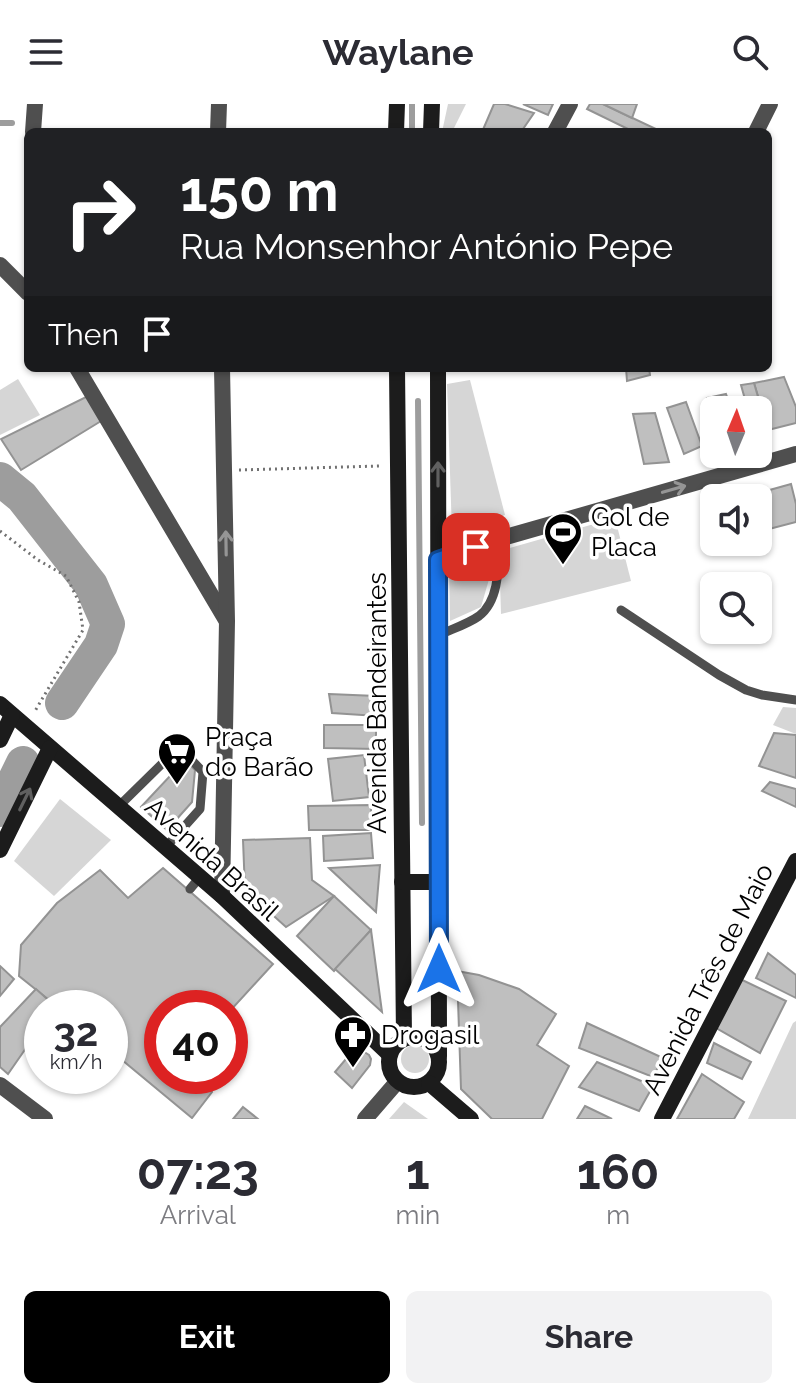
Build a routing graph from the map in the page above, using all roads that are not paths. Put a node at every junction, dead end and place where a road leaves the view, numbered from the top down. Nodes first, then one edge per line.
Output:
1 (35, 104) edge
2 (219, 104) edge
3 (397, 104) edge
4 (432, 104) edge
5 (570, 104) edge
6 (770, 104) edge
7 (33, 128) edge
8 (218, 128) edge
9 (396, 128) edge
10 (431, 128) edge
11 (557, 128) edge
12 (758, 128) edge
13 (0, 265) edge
14 (24, 289) edge
15 (79, 372) edge
16 (222, 372) edge
17 (397, 372) edge
18 (438, 372) edge
19 (796, 454) edge
20 (499, 539) junction
21 (438, 560) junction
22 (621, 610) dead end
23 (227, 621) junction
24 (439, 635) junction
25 (796, 700) edge
26 (6, 709) edge
27 (0, 740) edge
28 (50, 748) junction
29 (118, 807) junction
30 (166, 847) junction
31 (0, 850) edge
32 (796, 861) edge
33 (402, 882) junction
34 (439, 882) junction
35 (222, 896) junction
36 (404, 1038) junction
37 (389, 1054) junction
38 (439, 1056) junction
39 (397, 1082) junction
40 (429, 1083) junction
41 (0, 1085) edge
42 (45, 1119) edge
43 (365, 1119) edge
44 (471, 1119) edge
45 (662, 1119) edge

1 - 7 street
2 - 8 street
3 - 9 street
4 - 10 street
5 - 11 street
6 - 12 street
13 - 14 street
15 - 23 street
23 -> 16 street
17 - 33 street, Avenida Bandeirantes
21 -> 18 street
20 -> 19 street
20 - 21 street
20 - 24 lane
21 - 24 street
22 - 25 lane
23 - 35 street
24 - 34 street
26 - 27 street
26 - 28 street, Avenida Brasil
28 - 29 street, Avenida Brasil
31 -> 28 street
29 - 30 street, Avenida Brasil
29 - 30 lane
30 - 35 street, Avenida Brasil
32 - 45 street, Avenida Três de Maio
33 - 34 street
33 - 36 street, Avenida Bandeirantes
34 - 38 street
35 - 37 street, Avenida Brasil
36 - 37 street
36 - 38 street
37 - 39 street
38 - 40 street
39 - 40 street
39 - 43 street
40 - 44 street
41 - 42 street

